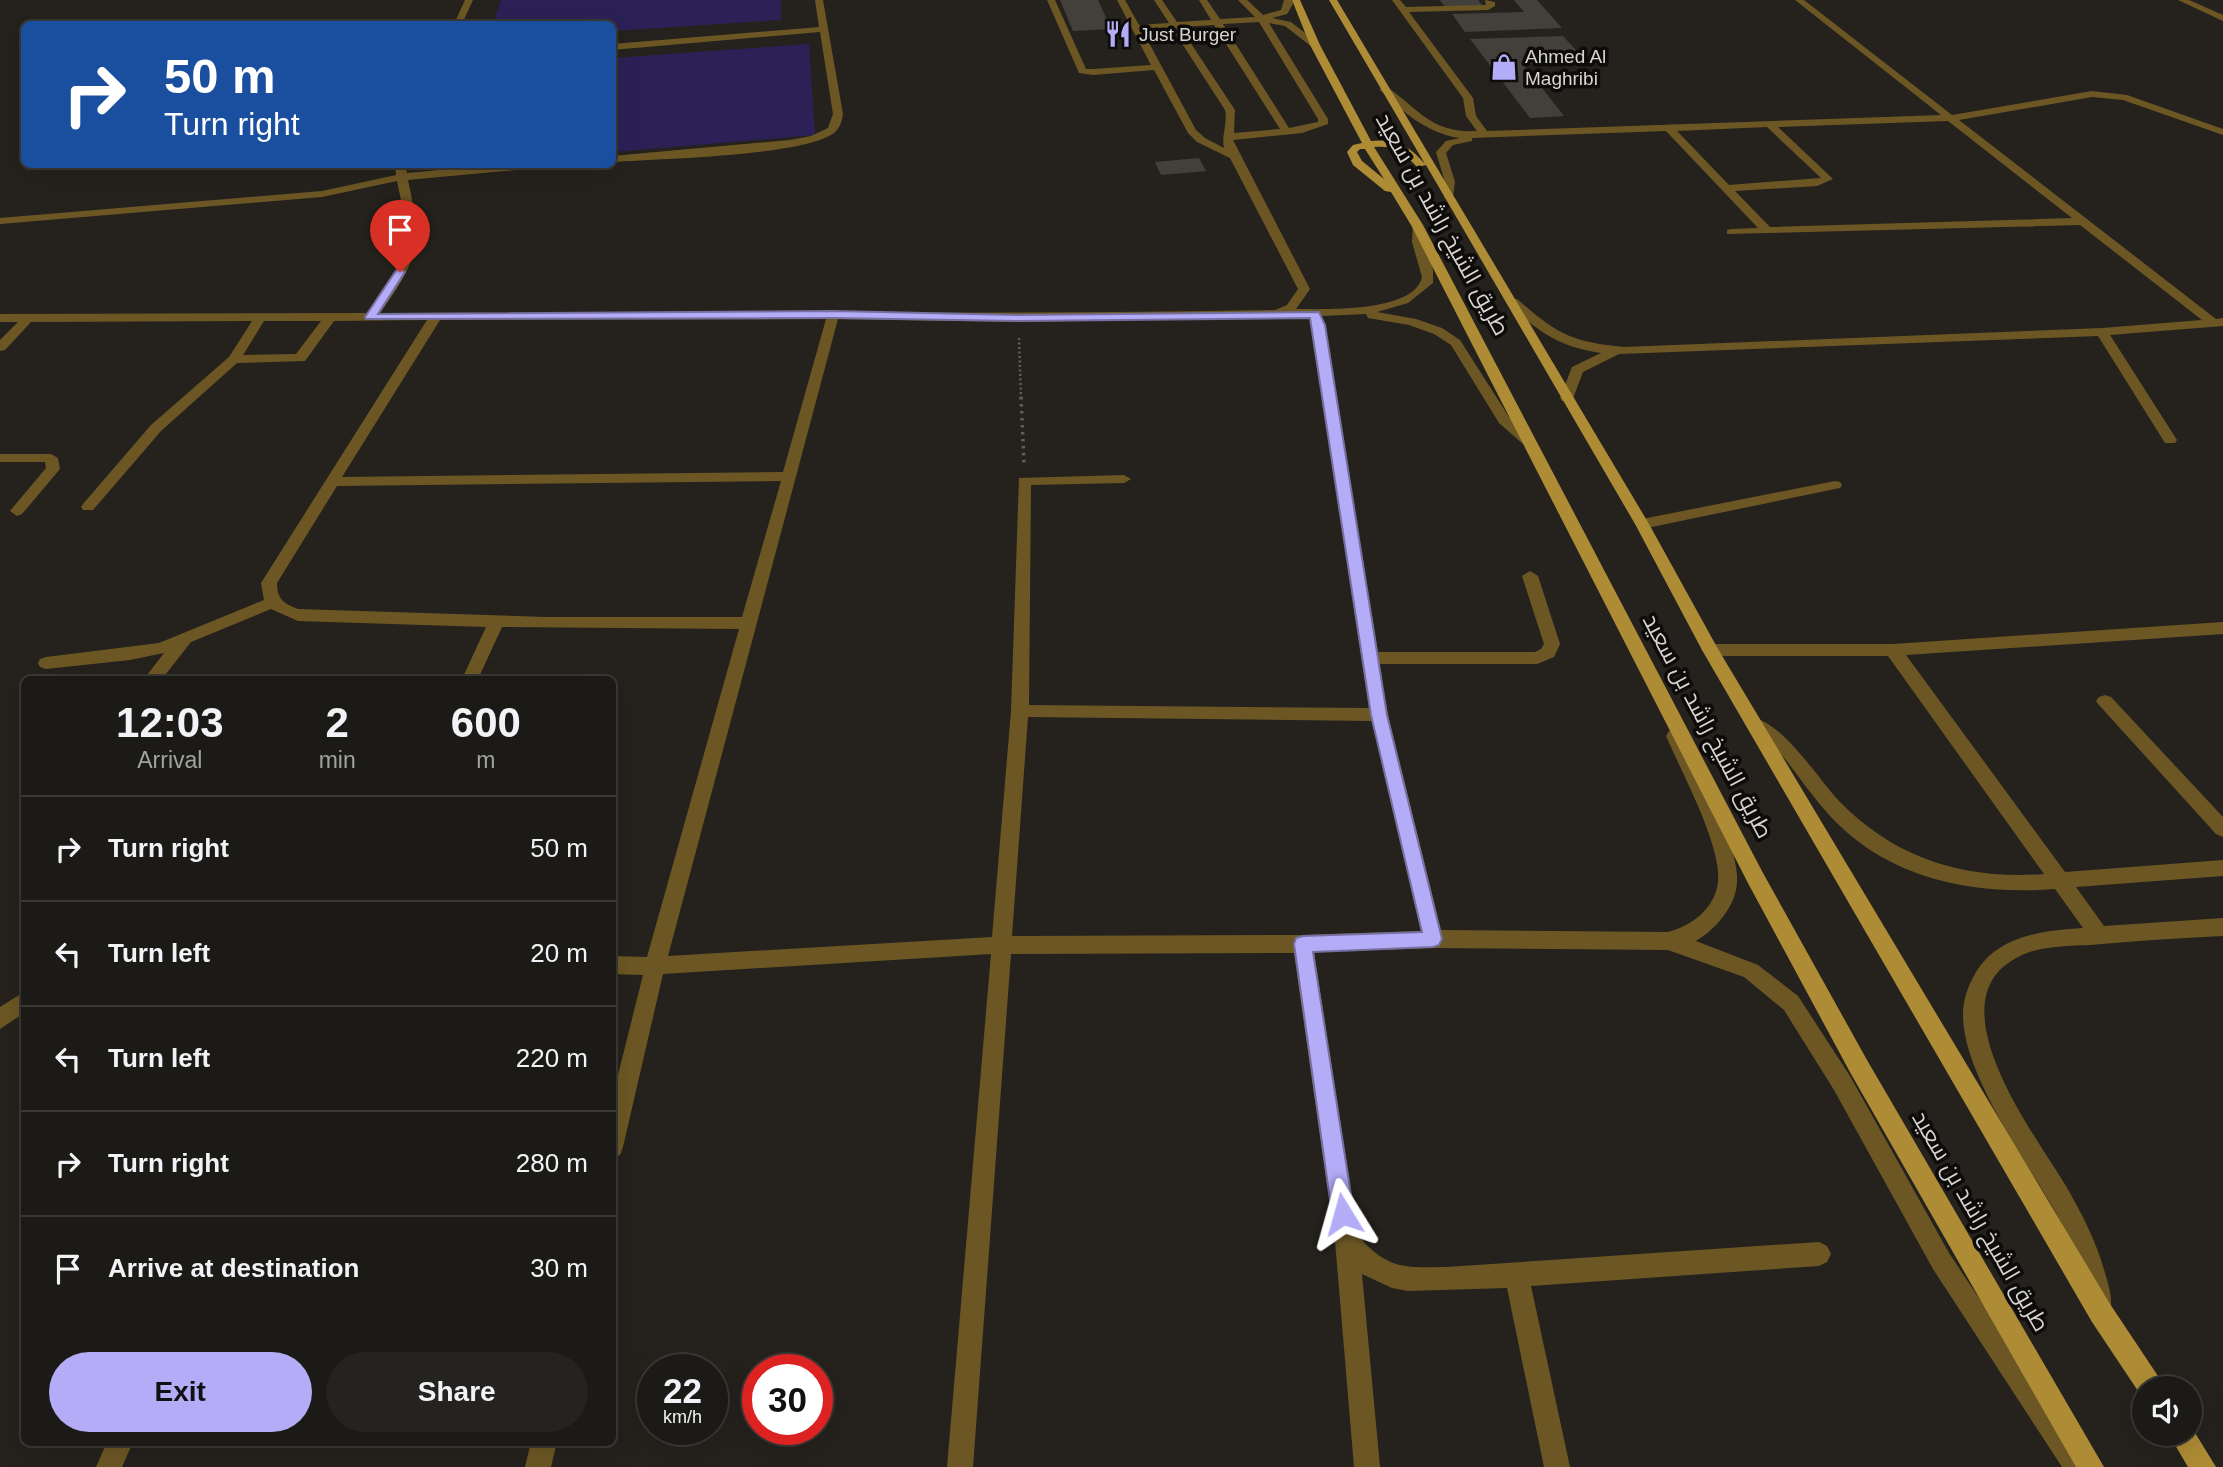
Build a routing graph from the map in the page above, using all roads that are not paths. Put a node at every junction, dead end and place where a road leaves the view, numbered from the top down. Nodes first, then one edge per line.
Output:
1 (469, 0) edge
2 (819, 0) edge
3 (1051, 0) edge
4 (1121, 0) edge
5 (1158, 0) edge
6 (1203, 0) edge
7 (1242, 0) edge
8 (1288, 0) edge
9 (1296, 0) edge
10 (1333, 0) edge
11 (1396, 0) edge
12 (1489, 0) edge
13 (1799, 0) edge
14 (2182, 0) edge
15 (1262, 2) dead end
16 (1403, 10) junction
17 (1260, 15) junction
18 (2223, 18) edge
19 (459, 21) edge
20 (1218, 22) junction
21 (1175, 25) junction
22 (1135, 28) junction
23 (824, 29) junction
24 (1315, 45) junction
25 (616, 47) edge
26 (1157, 67) junction
27 (1384, 89) junction
28 (1951, 118) junction
29 (1770, 125) junction
30 (1669, 128) junction
31 (1286, 131) junction
32 (2223, 132) edge
33 (1485, 136) junction
34 (1227, 137) junction
35 (1368, 145) junction
36 (1233, 156) junction
37 (616, 159) edge
38 (463, 168) edge
39 (400, 171) edge
40 (1725, 187) junction
41 (1448, 196) junction
42 (0, 221) edge
43 (2085, 221) junction
44 (1417, 225) junction
45 (1767, 231) junction
46 (1731, 232) dead end
47 (1304, 289) junction
48 (1513, 302) junction
49 (1351, 312) junction
50 (1275, 314) junction
51 (1315, 314) junction
52 (833, 315) junction
53 (331, 316) junction
54 (260, 317) junction
55 (370, 317) junction
56 (0, 318) edge
57 (28, 318) junction
58 (436, 318) junction
59 (2218, 322) edge
60 (2102, 332) junction
61 (0, 347) edge
62 (1624, 351) junction
63 (234, 359) junction
64 (1567, 398) junction
65 (2169, 440) dead end
66 (1528, 441) junction
67 (0, 458) edge
68 (790, 476) junction
69 (1124, 479) dead end
70 (334, 482) junction
71 (1835, 485) dead end
72 (88, 507) dead end
73 (17, 511) dead end
74 (1642, 524) junction
75 (1530, 576) dead end
76 (272, 603) junction
77 (496, 621) junction
78 (749, 623) junction
79 (2223, 628) edge
80 (184, 641) junction
81 (1710, 650) junction
82 (1893, 650) junction
83 (1371, 658) junction
84 (46, 663) dead end
85 (1650, 675) junction
86 (155, 676) edge
87 (471, 676) edge
88 (2105, 701) dead end
89 (1020, 711) junction
90 (1379, 715) junction
91 (1754, 724) junction
92 (2223, 829) edge
93 (2223, 868) edge
94 (2059, 880) junction
95 (2223, 927) edge
96 (2099, 935) junction
97 (1433, 939) junction
98 (1668, 941) junction
99 (1303, 944) junction
100 (1002, 945) junction
101 (616, 965) edge
102 (655, 966) junction
103 (21, 1003) edge
104 (0, 1019) edge
105 (616, 1130) edge
106 (1347, 1241) junction
107 (1819, 1254) dead end
108 (1516, 1275) junction
109 (2101, 1313) junction
110 (2143, 1376) edge
111 (118, 1446) edge
112 (543, 1446) edge
113 (2189, 1446) edge
114 (109, 1467) edge
115 (538, 1467) edge
116 (960, 1467) edge
117 (1367, 1467) edge
118 (1557, 1467) edge
119 (2078, 1467) edge
120 (2091, 1467) edge
121 (2203, 1467) edge

1 - 19 street
2 - 23 street
3 - 26 street
4 - 22 street
5 - 21 street
6 - 20 street
7 - 17 street
8 - 17 street
9 - 24 main road, طريق الشيخ راشد بن سعيد
10 - 27 main road, طريق الشيخ راشد بن سعيد
11 - 16 street
12 - 16 street
13 - 28 street
14 - 18 street
15 - 17 street
16 - 33 street
17 - 20 street
17 - 24 street
17 - 31 street
20 - 21 street
20 - 31 street
21 - 22 street
21 - 34 street
22 - 26 street
23 - 25 street
23 - 37 street
24 - 35 main road, طريق الشيخ راشد بن سعيد
26 - 36 street
27 - 33 street
27 - 41 main road, طريق الشيخ راشد بن سعيد
28 - 29 street
28 - 32 street
28 - 43 street
29 - 30 street
29 - 40 street
30 - 33 street
30 - 40 street
31 - 34 street
33 - 41 street
34 - 36 street
35 - 41 main road
35 - 44 main road, طريق الشيخ راشد بن سعيد
36 - 47 street
38 - 39 street
39 - 42 street
39 - 55 street
40 - 45 street
41 - 48 main road, طريق الشيخ راشد بن سعيد
43 - 45 street
43 - 59 street
44 - 49 street
44 - 66 main road, طريق الشيخ راشد بن سعيد
45 - 46 street
47 - 49 street
47 - 50 street
48 - 62 street
48 - 64 main road, طريق الشيخ راشد بن سعيد
49 - 51 street
49 - 66 street
50 - 51 street
50 - 52 street
51 - 83 street
52 - 58 street
52 - 68 street
53 - 54 street
53 - 55 street
53 - 63 street
54 - 57 street
54 - 63 street
55 - 58 street
56 - 57 street
57 - 61 street
58 - 70 street
59 - 60 street
60 - 62 street
60 - 65 street
62 - 64 street
63 - 72 street
64 - 74 main road, طريق الشيخ راشد بن سعيد
66 - 85 main road, طريق الشيخ راشد بن سعيد
67 - 73 street
68 - 70 street
68 - 78 street
69 - 89 street
70 - 76 street
71 - 74 street
74 - 81 main road, طريق الشيخ راشد بن سعيد
75 - 83 street
76 - 77 street
76 - 80 street
77 - 78 street
77 - 87 street
78 - 102 street
79 - 82 street
80 - 84 street
80 - 86 street
81 - 82 street
81 - 91 main road, طريق الشيخ راشد بن سعيد
82 - 94 street
83 - 90 street
85 - 98 street
85 - 120 main road, طريق الشيخ راشد بن سعيد
88 - 92 street
89 - 90 street
89 - 100 street
90 - 97 street
91 - 94 street
91 - 109 main road, طريق الشيخ راشد بن سعيد
93 - 94 street
94 - 96 street
95 - 96 street
96 - 109 street
97 - 98 street
97 - 99 street
98 - 119 street
99 - 100 street
99 - 106 street
100 - 102 street
100 - 116 street
101 - 102 street
102 - 105 street
103 - 104 street
106 - 108 street
106 - 117 street
107 - 108 street
108 - 118 street
109 - 110 main road, طريق الشيخ راشد بن سعيد
111 - 114 street
112 - 115 street
113 - 121 main road

